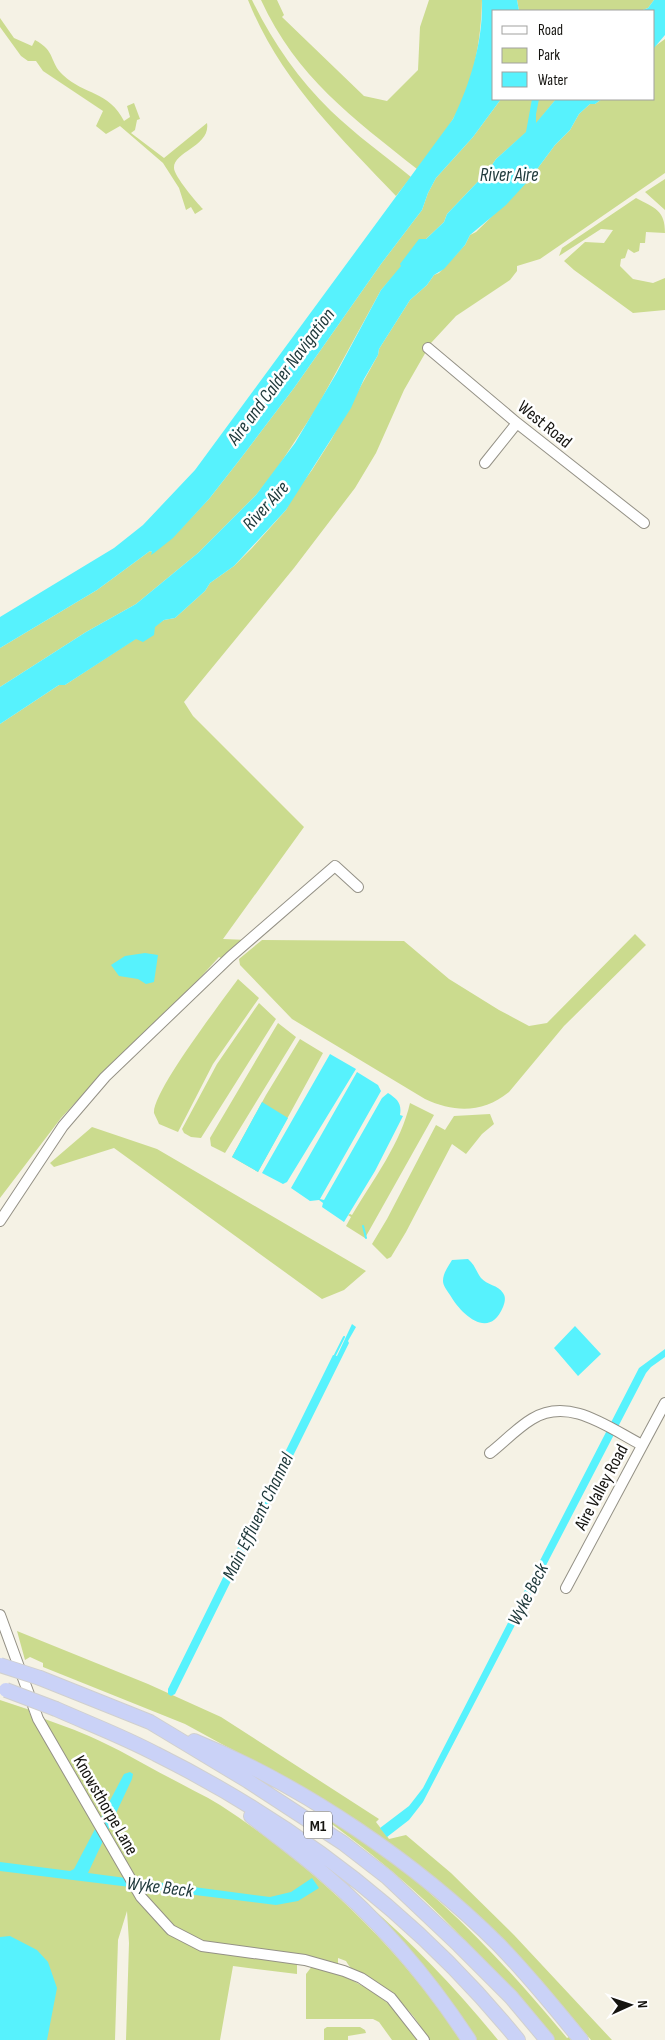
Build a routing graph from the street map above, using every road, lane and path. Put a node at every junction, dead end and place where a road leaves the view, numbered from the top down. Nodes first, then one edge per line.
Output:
1 (428, 348) dead end
2 (517, 423) junction
3 (485, 464) dead end
4 (644, 523) dead end
5 (358, 887) dead end
6 (0, 1221) edge
7 (665, 1403) edge
8 (642, 1445) junction
9 (490, 1453) dead end
10 (566, 1588) dead end
11 (0, 1615) edge
12 (0, 1665) edge
13 (3, 1690) edge
14 (150, 1722) junction
15 (216, 1787) junction
16 (424, 2040) edge
17 (469, 2040) edge
18 (518, 2040) edge
19 (546, 2040) edge
20 (581, 2040) edge

1 - 2 street, West Road
2 - 3 street
2 - 4 street, West Road
5 - 6 street
7 - 8 street, Aire Valley Road
8 - 9 street
8 - 10 street, Aire Valley Road
11 - 16 street, Knowsthorpe Lane
12 - 14 highway, M1, bridge
13 - 15 highway, M1, bridge
14 - 19 highway, M1
14 - 20 highway
15 - 17 highway, M1
15 - 18 highway, M1

